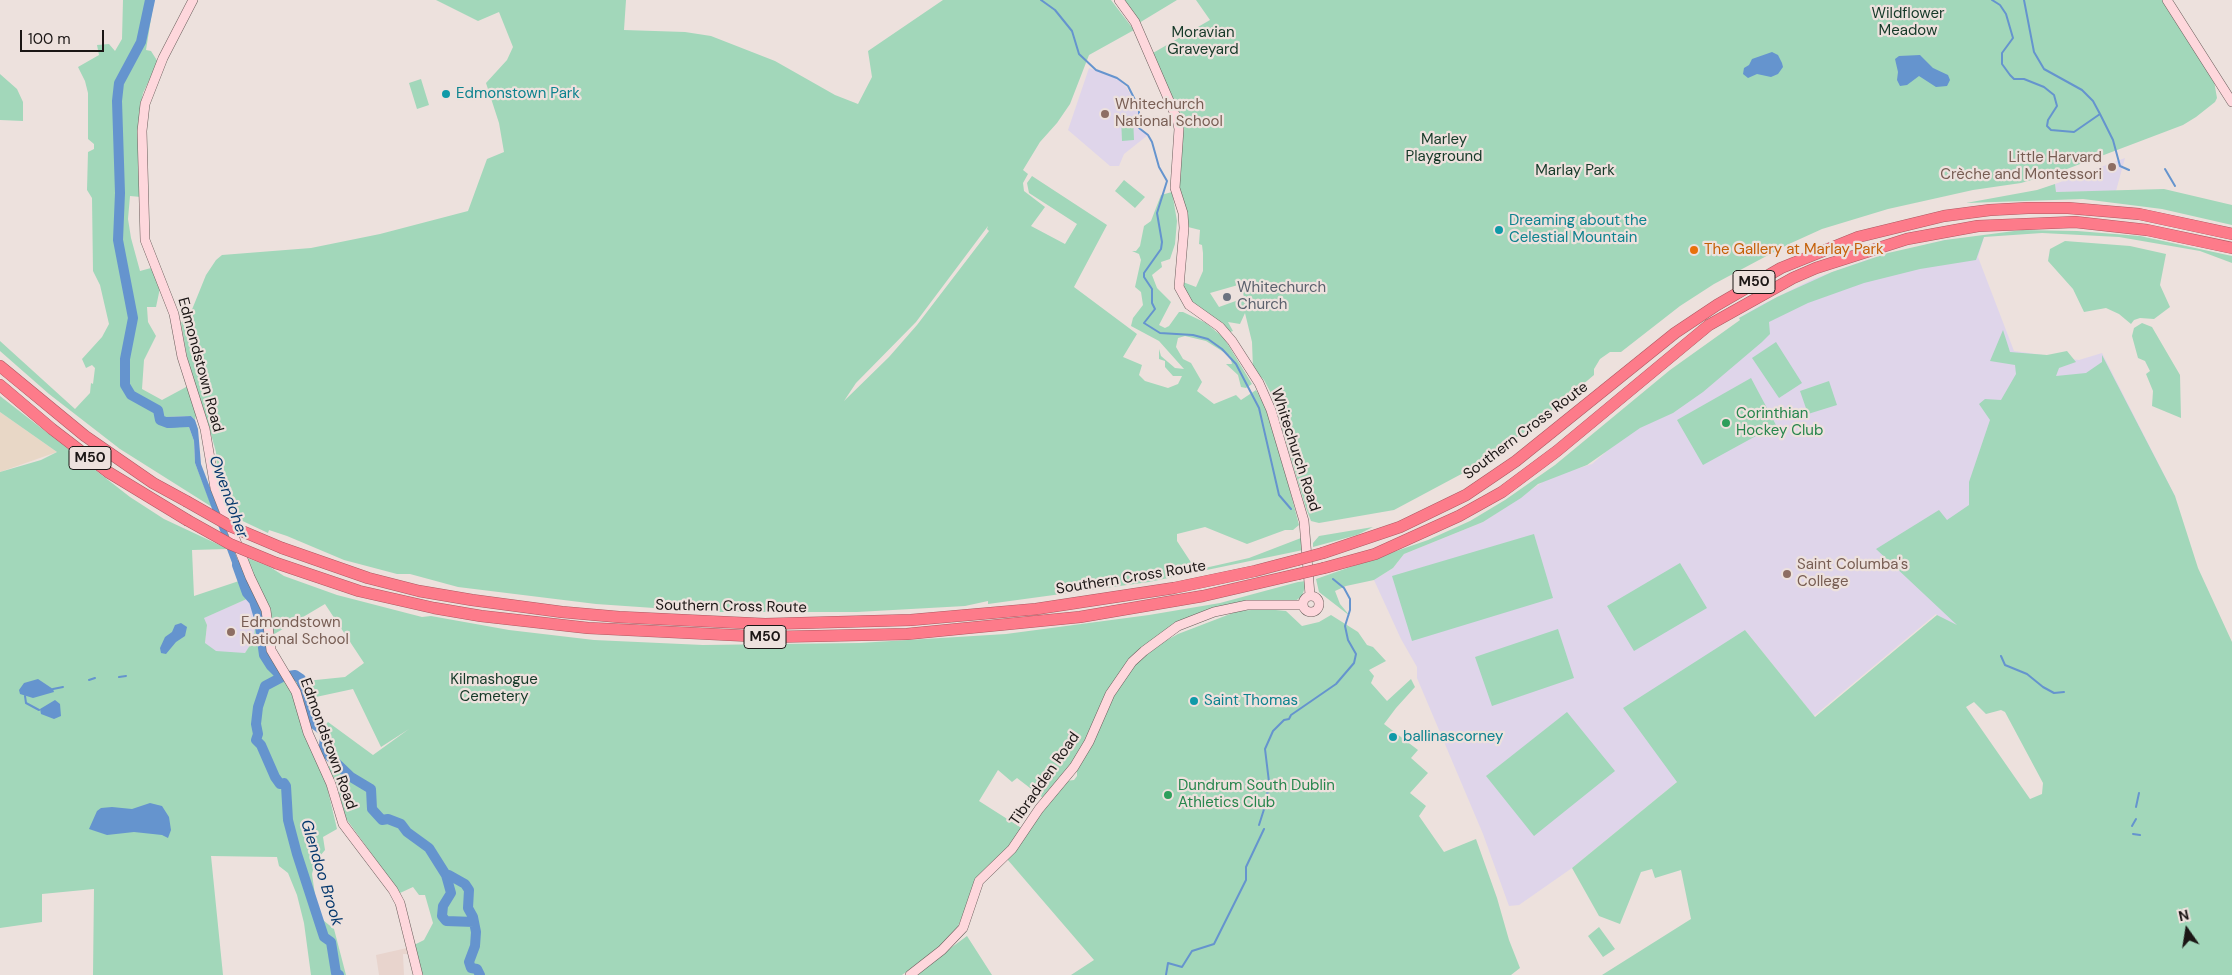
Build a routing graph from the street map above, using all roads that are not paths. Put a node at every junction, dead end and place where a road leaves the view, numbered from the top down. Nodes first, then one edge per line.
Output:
1 (193, 0) edge
2 (1119, 0) edge
3 (2167, 0) edge
4 (2231, 101) edge
5 (2232, 233) edge
6 (2232, 248) edge
7 (0, 366) edge
8 (0, 385) edge
9 (1310, 595) junction
10 (1303, 605) junction
11 (418, 975) edge
12 (910, 975) edge

1 - 11 street, Edmondstown Road
2 - 9 street, Whitechurch Road
3 - 4 street
5 - 7 highway, Southern Cross Route / M50, bridge
6 - 8 highway, Southern Cross Route / M50, bridge
9 - 10 street
9 - 10 street, Whitechurch Road
10 - 12 street, Tibradden Road

